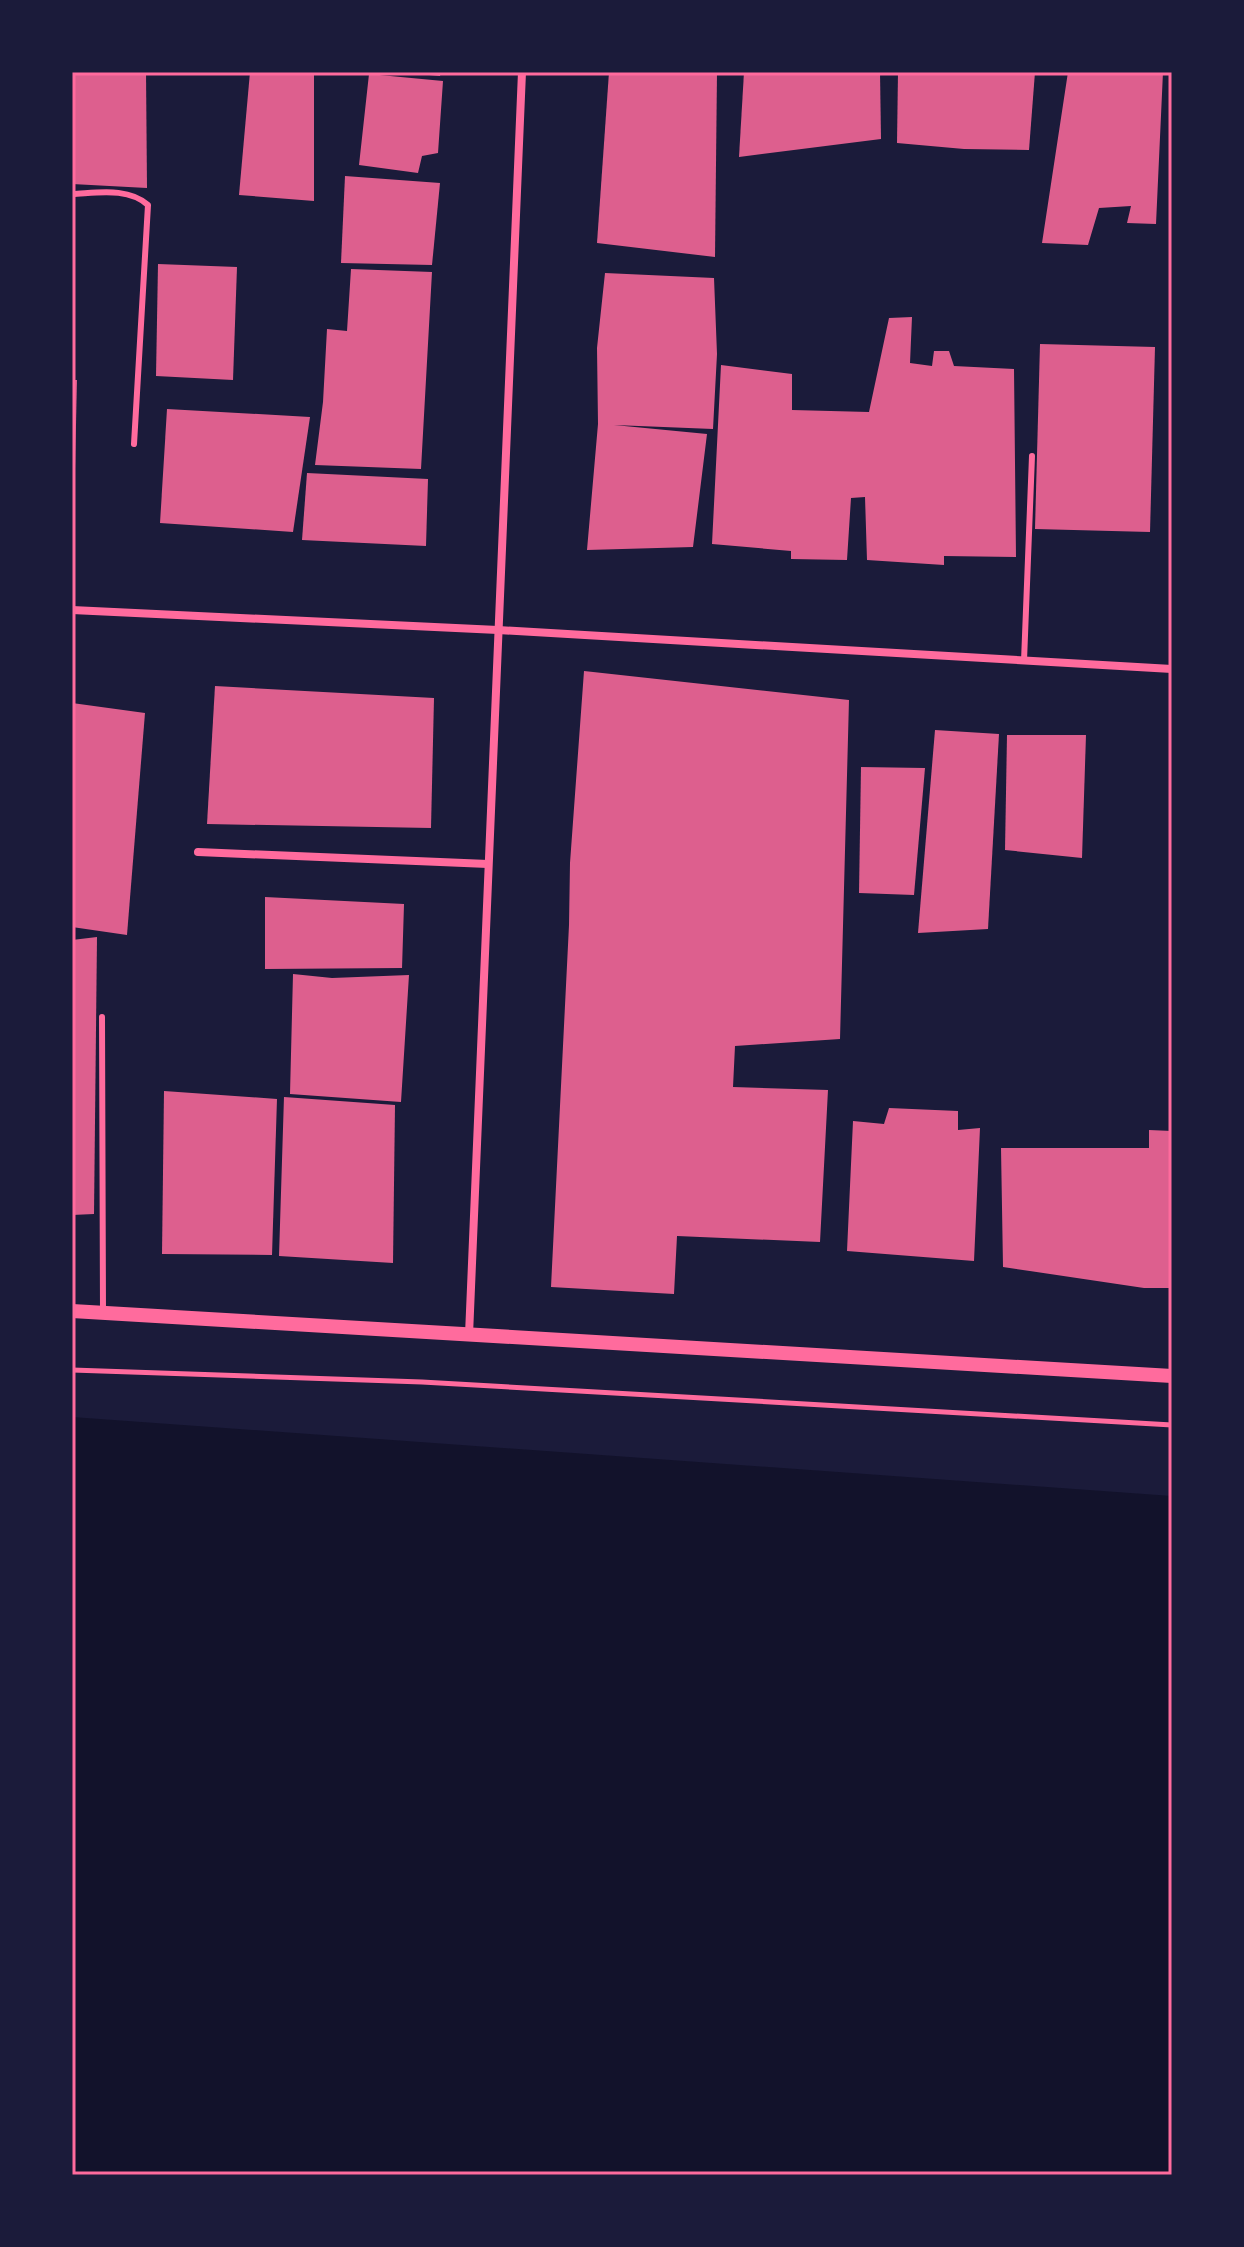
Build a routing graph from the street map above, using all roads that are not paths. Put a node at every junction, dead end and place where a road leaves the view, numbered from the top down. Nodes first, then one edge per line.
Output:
1 (522, 72) edge
2 (72, 194) edge
3 (134, 444) dead end
4 (1032, 456) dead end
5 (72, 610) edge
6 (498, 630) junction
7 (1024, 661) junction
8 (1172, 669) edge
9 (198, 852) dead end
10 (488, 864) junction
11 (102, 1017) dead end
12 (72, 1311) edge
13 (103, 1313) junction
14 (469, 1335) junction
15 (1172, 1376) edge

1 - 6 street
2 - 3 lane
4 - 7 lane
5 - 6 street
6 - 7 street
6 - 10 street
7 - 8 street
9 - 10 street
10 - 14 street
11 - 13 lane
12 - 13 street
13 - 14 street
14 - 15 street

